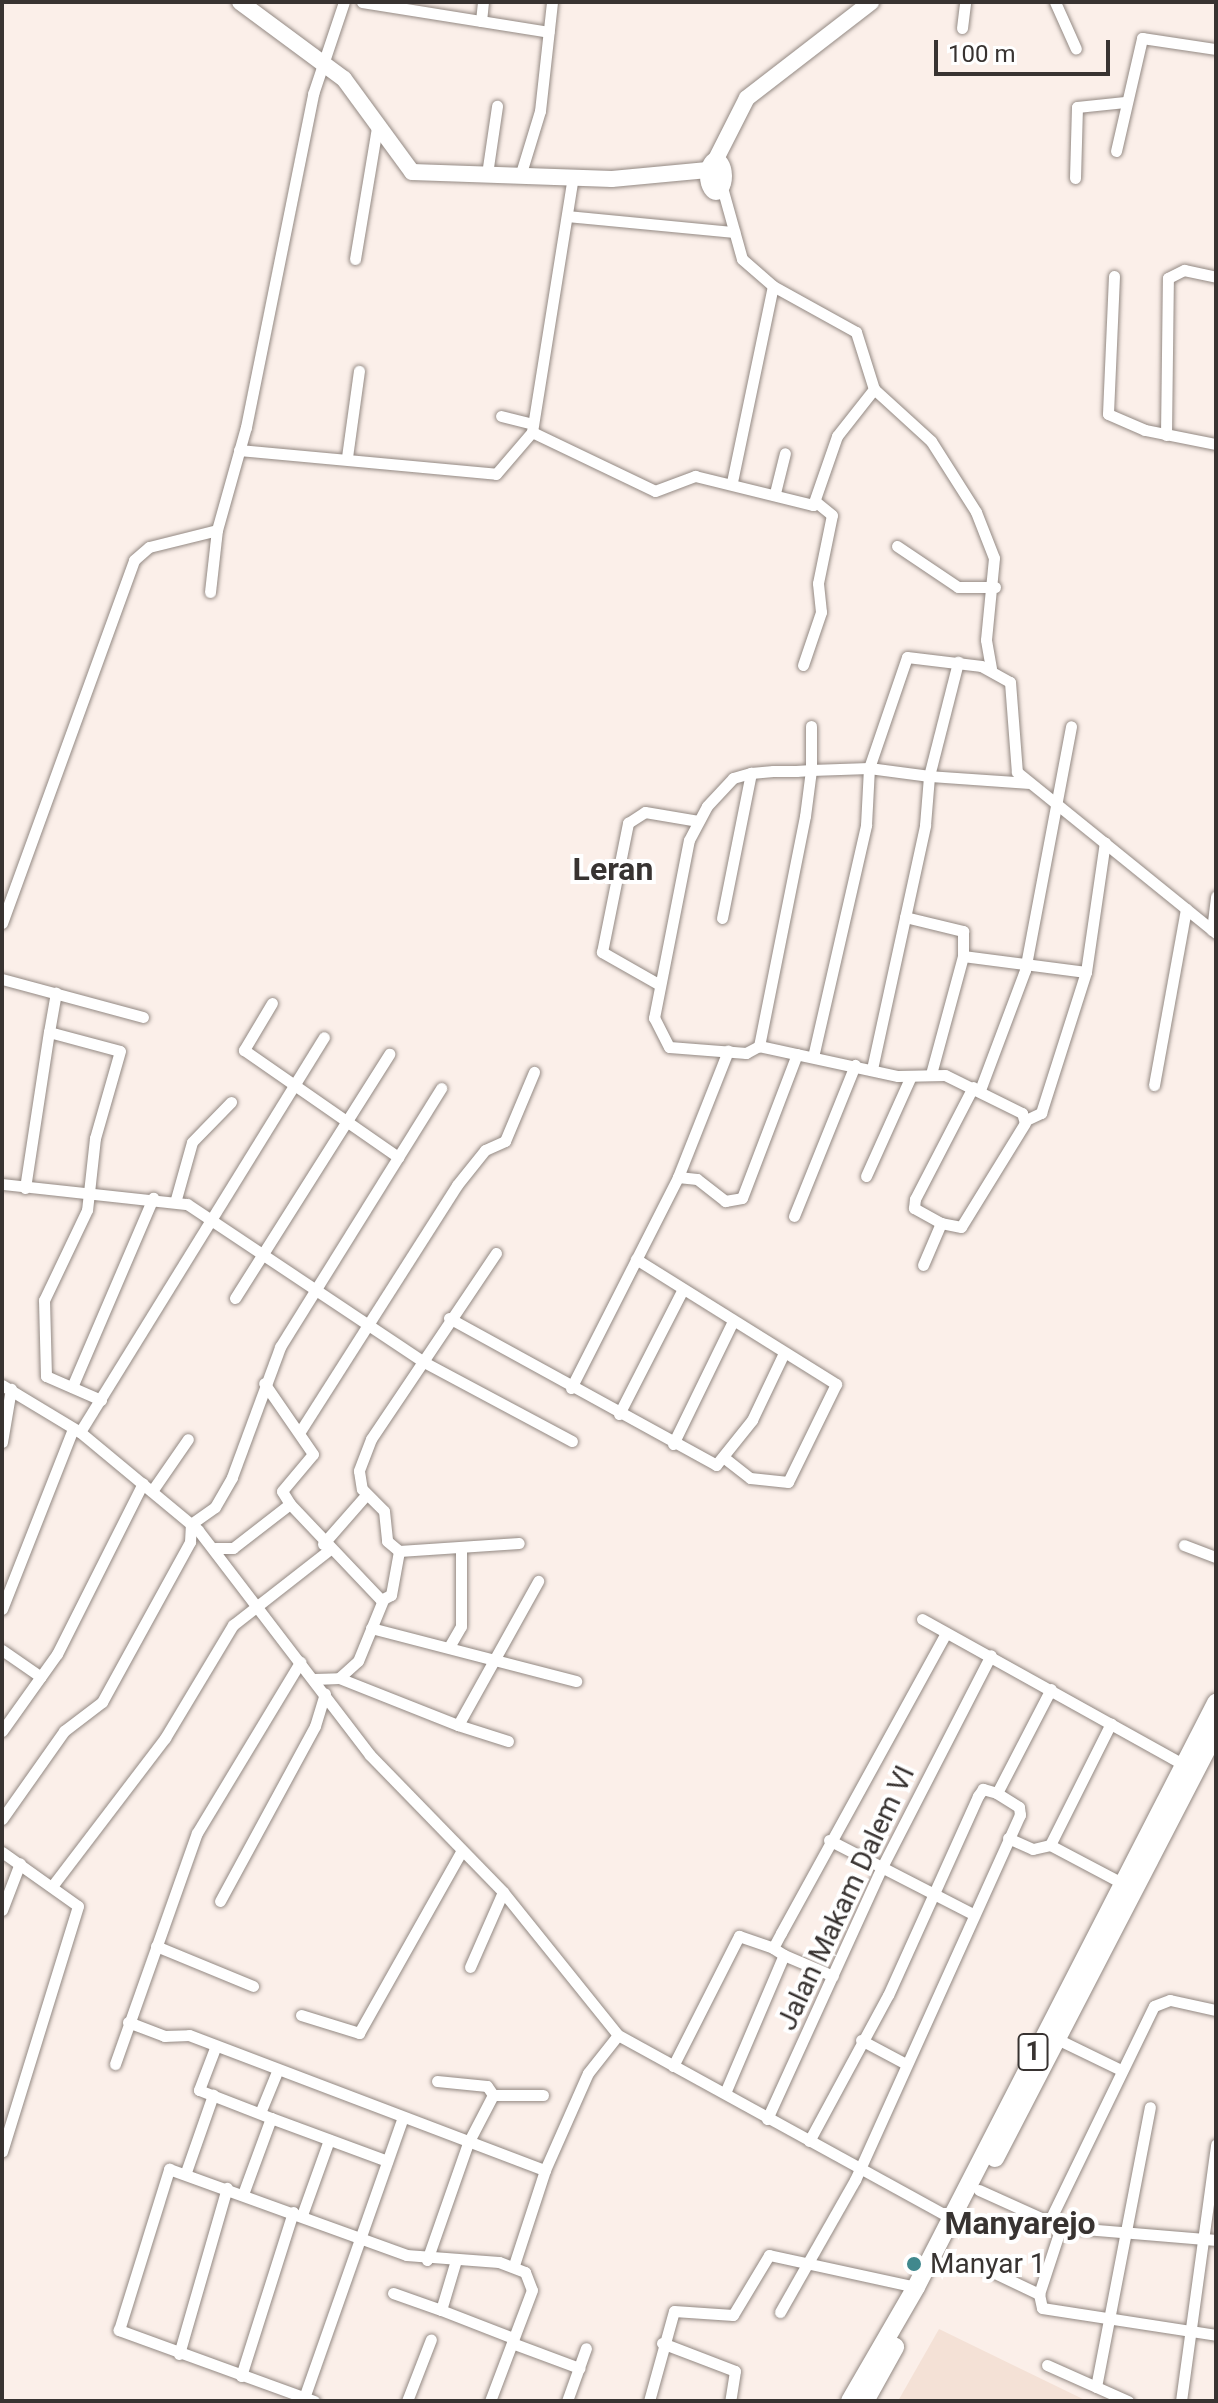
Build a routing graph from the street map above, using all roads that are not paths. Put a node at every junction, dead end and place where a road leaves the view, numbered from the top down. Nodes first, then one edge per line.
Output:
1 (240, 2) edge
2 (344, 2) edge
3 (362, 2) edge
4 (483, 2) edge
5 (552, 2) edge
6 (965, 2) edge
7 (1055, 2) edge
8 (862, 5) edge
9 (419, 6) edge
10 (481, 21) junction
11 (962, 28) dead end
12 (549, 32) junction
13 (1076, 49) dead end
14 (1216, 49) edge
15 (321, 61) junction
16 (1125, 102) junction
17 (497, 106) dead end
18 (377, 127) junction
19 (1116, 151) dead end
20 (714, 167) junction
21 (521, 173) junction
22 (487, 174) junction
23 (573, 176) junction
24 (1075, 178) dead end
25 (567, 216) junction
26 (734, 232) junction
27 (355, 259) dead end
28 (1114, 276) dead end
29 (1216, 277) edge
30 (773, 286) junction
31 (359, 371) dead end
32 (874, 389) junction
33 (501, 416) dead end
34 (533, 428) junction
35 (1166, 435) junction
36 (1216, 444) edge
37 (239, 450) junction
38 (785, 453) dead end
39 (347, 457) junction
40 (732, 482) junction
41 (775, 493) junction
42 (816, 502) junction
43 (217, 530) junction
44 (897, 546) dead end
45 (995, 587) junction
46 (210, 592) dead end
47 (958, 662) junction
48 (803, 665) dead end
49 (991, 669) junction
50 (811, 726) dead end
51 (1071, 726) dead end
52 (869, 768) junction
53 (811, 770) junction
54 (751, 773) junction
55 (929, 776) junction
56 (1028, 783) junction
57 (1051, 803) junction
58 (698, 821) junction
59 (1105, 842) junction
60 (1216, 896) edge
61 (1186, 909) junction
62 (905, 917) junction
63 (722, 918) dead end
64 (2, 923) edge
65 (1214, 932) edge
66 (963, 956) junction
67 (1025, 970) junction
68 (1086, 972) junction
69 (2, 979) edge
70 (660, 985) junction
71 (56, 993) junction
72 (272, 1003) dead end
73 (143, 1017) dead end
74 (49, 1032) junction
75 (324, 1037) dead end
76 (759, 1046) junction
77 (728, 1051) junction
78 (389, 1054) dead end
79 (797, 1054) junction
80 (813, 1057) junction
81 (855, 1065) junction
82 (872, 1069) junction
83 (534, 1072) dead end
84 (931, 1074) junction
85 (910, 1078) junction
86 (1154, 1085) dead end
87 (291, 1087) junction
88 (441, 1088) dead end
89 (977, 1088) junction
90 (231, 1102) dead end
91 (1026, 1120) junction
92 (346, 1123) junction
93 (398, 1157) junction
94 (866, 1176) dead end
95 (678, 1177) junction
96 (2, 1184) edge
97 (25, 1188) junction
98 (89, 1191) junction
99 (153, 1198) junction
100 (176, 1199) junction
101 (794, 1216) dead end
102 (210, 1220) junction
103 (941, 1223) junction
104 (496, 1253) dead end
105 (263, 1255) junction
106 (636, 1259) junction
107 (923, 1265) dead end
108 (683, 1289) junction
109 (315, 1291) junction
110 (235, 1298) dead end
111 (449, 1318) junction
112 (732, 1323) junction
113 (366, 1326) junction
114 (784, 1353) junction
115 (422, 1361) junction
116 (264, 1383) junction
117 (6, 1387) edge
118 (72, 1387) junction
119 (571, 1388) junction
120 (101, 1400) junction
121 (619, 1414) junction
122 (76, 1430) junction
123 (301, 1430) junction
124 (188, 1439) dead end
125 (572, 1441) dead end
126 (2, 1442) edge
127 (673, 1444) junction
128 (724, 1458) junction
129 (148, 1487) junction
130 (366, 1495) junction
131 (290, 1504) junction
132 (191, 1524) junction
133 (519, 1543) dead end
134 (1184, 1545) dead end
135 (326, 1547) junction
136 (461, 1547) junction
137 (215, 1548) junction
138 (399, 1551) junction
139 (1216, 1557) edge
140 (538, 1581) dead end
141 (383, 1600) junction
142 (257, 1602) junction
143 (2, 1609) edge
144 (922, 1619) dead end
145 (371, 1628) junction
146 (946, 1633) junction
147 (449, 1647) junction
148 (2, 1650) edge
149 (991, 1655) junction
150 (491, 1657) junction
151 (300, 1662) junction
152 (41, 1677) junction
153 (339, 1678) junction
154 (314, 1679) junction
155 (576, 1681) dead end
156 (1051, 1689) junction
157 (325, 1694) junction
158 (1216, 1703) edge
159 (1111, 1723) junction
160 (458, 1725) junction
161 (2, 1731) edge
162 (508, 1741) dead end
163 (1214, 1741) edge
164 (1183, 1764) junction
165 (997, 1793) junction
166 (2, 1819) edge
167 (1008, 1838) junction
168 (829, 1840) junction
169 (1050, 1845) junction
170 (2, 1852) edge
171 (461, 1852) junction
172 (20, 1863) junction
173 (882, 1867) junction
174 (1122, 1883) junction
175 (53, 1885) junction
176 (503, 1892) junction
177 (933, 1892) junction
178 (220, 1901) dead end
179 (2, 1910) edge
180 (973, 1914) junction
181 (156, 1946) junction
182 (773, 1948) junction
183 (784, 1955) junction
184 (470, 1967) dead end
185 (833, 1976) junction
186 (253, 1986) dead end
187 (1216, 2010) edge
188 (301, 2015) dead end
189 (128, 2022) junction
190 (618, 2035) junction
191 (861, 2040) junction
192 (1064, 2043) junction
193 (215, 2048) junction
194 (115, 2064) dead end
195 (906, 2064) junction
196 (673, 2066) junction
197 (1121, 2070) junction
198 (276, 2074) junction
199 (437, 2081) dead end
200 (725, 2093) junction
201 (213, 2095) junction
202 (493, 2095) junction
203 (543, 2095) dead end
204 (1150, 2107) dead end
205 (266, 2115) junction
206 (767, 2119) junction
207 (402, 2120) junction
208 (329, 2140) junction
209 (809, 2141) junction
210 (468, 2143) junction
211 (1216, 2144) edge
212 (2, 2152) edge
213 (387, 2161) junction
214 (860, 2168) junction
215 (545, 2170) junction
216 (186, 2172) junction
217 (227, 2188) junction
218 (979, 2190) junction
219 (243, 2194) junction
220 (297, 2213) junction
221 (951, 2218) junction
222 (1049, 2222) junction
223 (1061, 2227) junction
224 (1126, 2235) junction
225 (359, 2237) junction
226 (1202, 2239) junction
227 (1216, 2240) edge
228 (427, 2260) junction
229 (456, 2260) junction
230 (808, 2260) junction
231 (514, 2265) junction
232 (978, 2265) dead end
233 (916, 2287) junction
234 (393, 2293) dead end
235 (1039, 2294) junction
236 (441, 2310) junction
237 (780, 2312) dead end
238 (1111, 2321) junction
239 (1191, 2332) junction
240 (1216, 2335) edge
241 (431, 2339) dead end
242 (512, 2341) junction
243 (662, 2343) junction
244 (586, 2348) dead end
245 (179, 2354) junction
246 (1047, 2365) dead end
247 (579, 2368) junction
248 (241, 2376) junction
249 (1096, 2387) junction
250 (309, 2399) edge
251 (407, 2401) edge
252 (490, 2401) edge
253 (567, 2401) edge
254 (649, 2401) edge
255 (730, 2401) edge
256 (850, 2401) edge
257 (865, 2401) edge
258 (1128, 2401) edge
259 (1181, 2401) edge

1 - 15 main road
2 - 15 street
3 - 9 street
4 - 10 street
5 - 12 street
6 - 11 street
7 - 13 street
8 - 20 main road
9 - 10 street
10 - 12 street
12 - 21 street
14 - 16 street
15 - 18 main road
15 - 37 street
16 - 19 street
16 - 24 street
17 - 22 street
18 - 22 main road
18 - 27 street
20 - 23 main road
20 - 26 street
21 - 22 main road
21 - 23 main road
23 - 25 street
25 - 26 street
25 - 34 street
26 - 30 street
28 - 35 street
29 - 35 street
30 - 32 street
30 - 40 street
31 - 39 street
32 - 42 street
32 - 45 street
33 - 34 street
34 - 39 street
34 - 40 street
35 - 36 street
37 - 39 street
37 - 43 street
38 - 41 street
40 - 41 street
41 - 42 street
42 - 48 street
43 - 46 street
43 - 64 street
44 - 45 street
45 - 49 street
47 - 49 street
47 - 52 street
47 - 55 street
49 - 56 street
50 - 53 street
51 - 57 street
52 - 53 street
52 - 55 street
52 - 80 street
53 - 54 street
53 - 76 street
54 - 58 street
54 - 63 street
55 - 56 street
55 - 62 street
56 - 57 street
57 - 59 street
57 - 67 street
58 - 70 street
58 - 70 street
59 - 61 street
59 - 68 street
60 - 65 street
61 - 65 street
61 - 86 street
62 - 66 street
62 - 82 street
66 - 67 street
66 - 84 street
67 - 68 street
67 - 89 street
68 - 91 street
69 - 71 street
70 - 77 street
71 - 73 street
71 - 74 street
72 - 87 street
74 - 97 street
74 - 98 street
75 - 87 street
76 - 77 street
76 - 79 street
77 - 95 street
78 - 92 street
79 - 80 street
79 - 95 street
80 - 81 street
81 - 82 street
81 - 101 street
82 - 85 street
83 - 113 street
84 - 85 street
84 - 89 street
85 - 94 street
87 - 92 street
87 - 102 street
88 - 93 street
89 - 91 street
89 - 103 street
90 - 100 street
91 - 103 street
92 - 93 street
92 - 105 street
93 - 109 street
95 - 106 street
96 - 97 street
97 - 98 street
98 - 99 street
98 - 118 street
99 - 100 street
99 - 118 street
100 - 102 street
102 - 105 street
102 - 120 street
103 - 107 street
104 - 111 street
105 - 109 street
105 - 110 street
106 - 108 street
106 - 119 street
108 - 112 street
108 - 121 street
109 - 113 street
109 - 116 street
111 - 115 street
111 - 119 street
112 - 114 street
112 - 127 street
113 - 115 street
113 - 123 street
114 - 128 street
114 - 128 street
115 - 125 street
115 - 130 street
116 - 123 street
116 - 132 street
117 - 122 street
117 - 126 street
118 - 120 street
119 - 121 street
120 - 122 street
121 - 127 street
122 - 129 street
122 - 143 street
123 - 131 street
124 - 129 street
127 - 128 street
129 - 132 street
129 - 152 street
130 - 135 street
130 - 138 street
131 - 135 street
131 - 137 street
132 - 137 street
132 - 166 street
133 - 136 street
134 - 139 street
135 - 141 street
135 - 142 street
136 - 138 street
136 - 147 street
137 - 142 street
138 - 141 street
140 - 150 street
141 - 145 street
142 - 151 street
142 - 175 street
144 - 146 street
145 - 147 street
145 - 153 street
146 - 149 street
146 - 168 street
147 - 150 street
148 - 152 street
149 - 156 street
149 - 173 street, Jalan Makam Dalem VI
150 - 155 street
150 - 160 street
151 - 154 street
151 - 181 street
152 - 161 street
153 - 154 street
153 - 160 street
154 - 157 street
156 - 159 street
156 - 165 street
157 - 171 street
157 - 178 street
158 - 164 highway, 1
159 - 164 street
159 - 169 street
160 - 162 street
163 - 192 highway, 1
164 - 174 highway, 1
165 - 167 street
165 - 177 street
167 - 169 street
167 - 180 street
168 - 173 street
168 - 182 street
169 - 174 street
170 - 172 street
171 - 176 street
171 - 188 street
172 - 175 street
172 - 179 street
173 - 177 street
173 - 185 street, Jalan Makam Dalem VI
174 - 221 highway, 1
175 - 212 street
176 - 184 street
176 - 190 street
177 - 180 street
177 - 191 street
180 - 195 street
181 - 186 street
181 - 189 street
182 - 183 street
182 - 196 street
183 - 185 street
183 - 200 street
185 - 206 street, Jalan Makam Dalem VI
187 - 197 street
189 - 193 street
189 - 194 street
190 - 196 street
190 - 215 street
191 - 195 street
191 - 209 street
192 - 197 street
192 - 218 highway, 1
193 - 198 street
193 - 201 street
195 - 214 street
196 - 200 street
197 - 222 street
198 - 205 street
198 - 207 street
199 - 202 street
200 - 206 street
201 - 205 street
201 - 216 street
202 - 203 street
202 - 210 street
204 - 224 street
205 - 208 street
205 - 219 street
206 - 209 street
207 - 210 street
207 - 213 street
208 - 213 street
208 - 220 street
209 - 214 street
210 - 215 street
210 - 228 street
211 - 226 street
213 - 225 street
214 - 221 street
214 - 230 street
215 - 231 street
216 - 217 street
216 - 245 street
217 - 219 street
217 - 245 street
218 - 222 street
218 - 257 highway, 1
219 - 220 street
220 - 225 street
220 - 248 street
221 - 233 highway, 1
222 - 223 street
223 - 224 street
223 - 235 street
224 - 226 street
224 - 238 street
225 - 228 street
225 - 250 street
226 - 227 street
226 - 239 street
228 - 229 street
229 - 231 street
229 - 236 street
230 - 233 street
230 - 237 street
230 - 243 street
231 - 242 street
232 - 235 street
233 - 256 highway, 1
234 - 236 street
235 - 238 street
236 - 242 street
238 - 239 street
238 - 249 street
239 - 240 street
239 - 259 street
241 - 251 street
242 - 247 street
242 - 252 street
243 - 254 street
243 - 255 street
244 - 247 street
245 - 248 street
246 - 249 street
247 - 253 street
248 - 250 street
249 - 258 street

